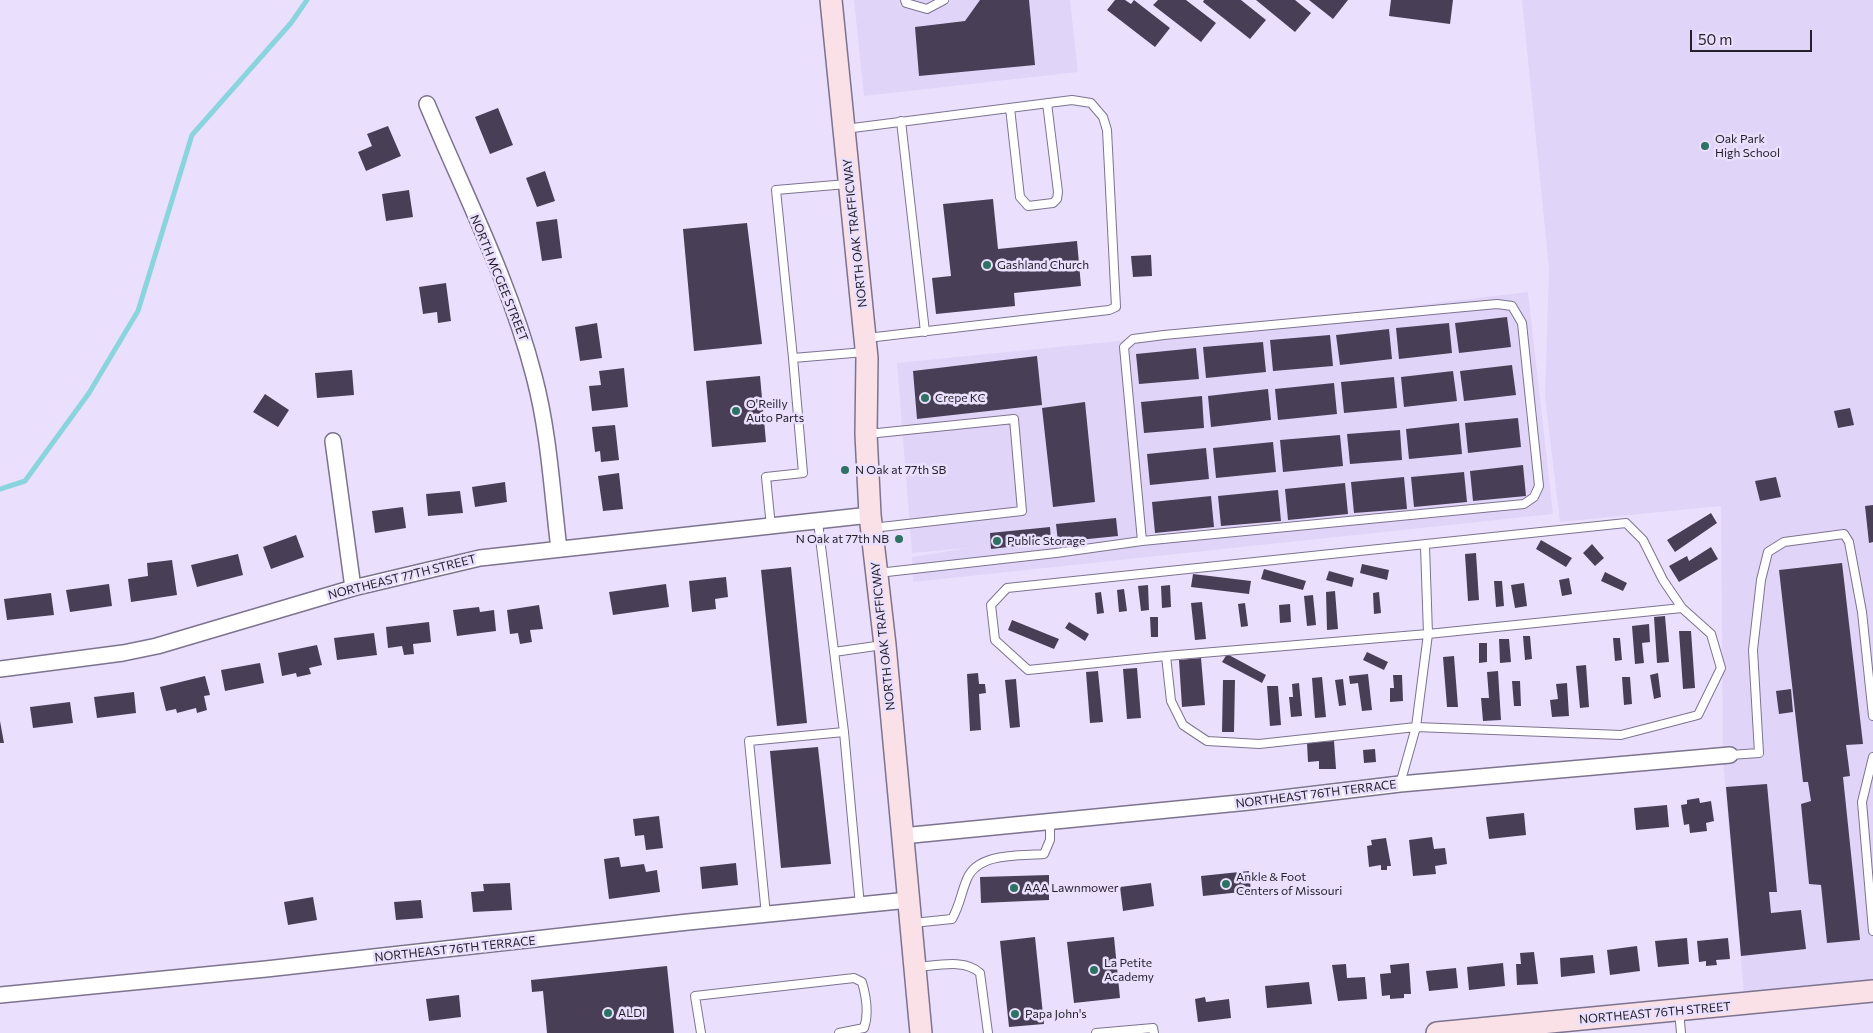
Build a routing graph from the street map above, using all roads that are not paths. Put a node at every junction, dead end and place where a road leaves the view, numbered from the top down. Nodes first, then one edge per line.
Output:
1 (831, 0) edge
2 (905, 0) edge
3 (944, 0) edge
4 (1047, 103) junction
5 (426, 104) dead end
6 (1010, 108) junction
7 (901, 121) junction
8 (844, 129) junction
9 (850, 184) junction
10 (925, 332) junction
11 (866, 345) junction
12 (793, 358) junction
13 (866, 434) junction
14 (333, 441) dead end
15 (871, 521) junction
16 (818, 522) junction
17 (771, 527) junction
18 (1142, 541) junction
19 (1425, 546) junction
20 (559, 549) junction
21 (876, 574) junction
22 (352, 588) junction
23 (1682, 608) junction
24 (1428, 634) junction
25 (885, 645) junction
26 (834, 652) junction
27 (1166, 656) junction
28 (0, 669) edge
29 (1873, 716) edge
30 (1416, 727) junction
31 (844, 732) junction
32 (1730, 755) joint
33 (1873, 757) edge
34 (1400, 784) junction
35 (1050, 822) junction
36 (902, 836) junction
37 (909, 900) junction
38 (860, 906) junction
39 (766, 915) junction
40 (911, 924) junction
41 (1873, 931) edge
42 (914, 967) junction
43 (1873, 991) edge
44 (0, 994) edge
45 (1679, 1010) junction
46 (701, 1033) edge
47 (839, 1033) edge
48 (922, 1033) edge
49 (988, 1033) edge
50 (1096, 1033) edge
51 (1154, 1033) edge
52 (1437, 1033) edge
53 (1682, 1033) edge

1 - 8 main road, NORTH OAK TRAFFICWAY
2 - 3 lane
4 - 6 lane
4 - 6 lane
4 - 10 lane
5 - 20 street, NORTH MCGEE STREET
6 - 7 lane
7 - 8 lane
7 - 10 lane
8 - 9 main road, NORTH OAK TRAFFICWAY
9 - 11 main road, NORTH OAK TRAFFICWAY
9 - 12 lane
10 - 11 lane
11 - 12 lane
11 - 13 main road, NORTH OAK TRAFFICWAY
12 - 17 lane
13 - 15 main road, NORTH OAK TRAFFICWAY
13 - 15 lane
14 - 22 street
15 - 16 street, NORTHEAST 77TH STREET
15 - 21 main road, NORTH OAK TRAFFICWAY
16 - 17 street, NORTHEAST 77TH STREET
16 - 26 lane
17 - 20 street, NORTHEAST 77TH STREET
18 - 18 lane
18 - 21 lane
19 - 23 lane
19 - 24 lane
19 - 27 lane
20 - 22 street, NORTHEAST 77TH STREET
21 - 25 main road, NORTH OAK TRAFFICWAY
22 - 28 street, NORTHEAST 77TH STREET
23 - 24 lane
23 - 30 lane
24 - 27 lane
24 - 30 lane
25 - 26 lane
25 - 36 main road, NORTH OAK TRAFFICWAY
26 - 31 lane
27 - 30 lane
29 - 32 lane
30 - 34 lane
31 - 38 lane
31 - 39 lane
32 - 34 street, NORTHEAST 76TH TERRACE
33 - 41 lane
34 - 35 street, NORTHEAST 76TH TERRACE
35 - 36 street, NORTHEAST 76TH TERRACE
35 - 40 lane
36 - 37 main road, NORTH OAK TRAFFICWAY
37 - 38 street, NORTHEAST 76TH TERRACE
37 - 40 main road, NORTH OAK TRAFFICWAY
38 - 39 street, NORTHEAST 76TH TERRACE
39 - 44 street, NORTHEAST 76TH TERRACE
40 - 42 main road, NORTH OAK TRAFFICWAY
42 - 48 main road, NORTH OAK TRAFFICWAY
42 - 49 lane
43 - 45 main road, NORTHEAST 76TH STREET
45 - 52 main road, NORTHEAST 76TH STREET
45 - 53 lane
46 - 47 lane
50 - 51 lane

